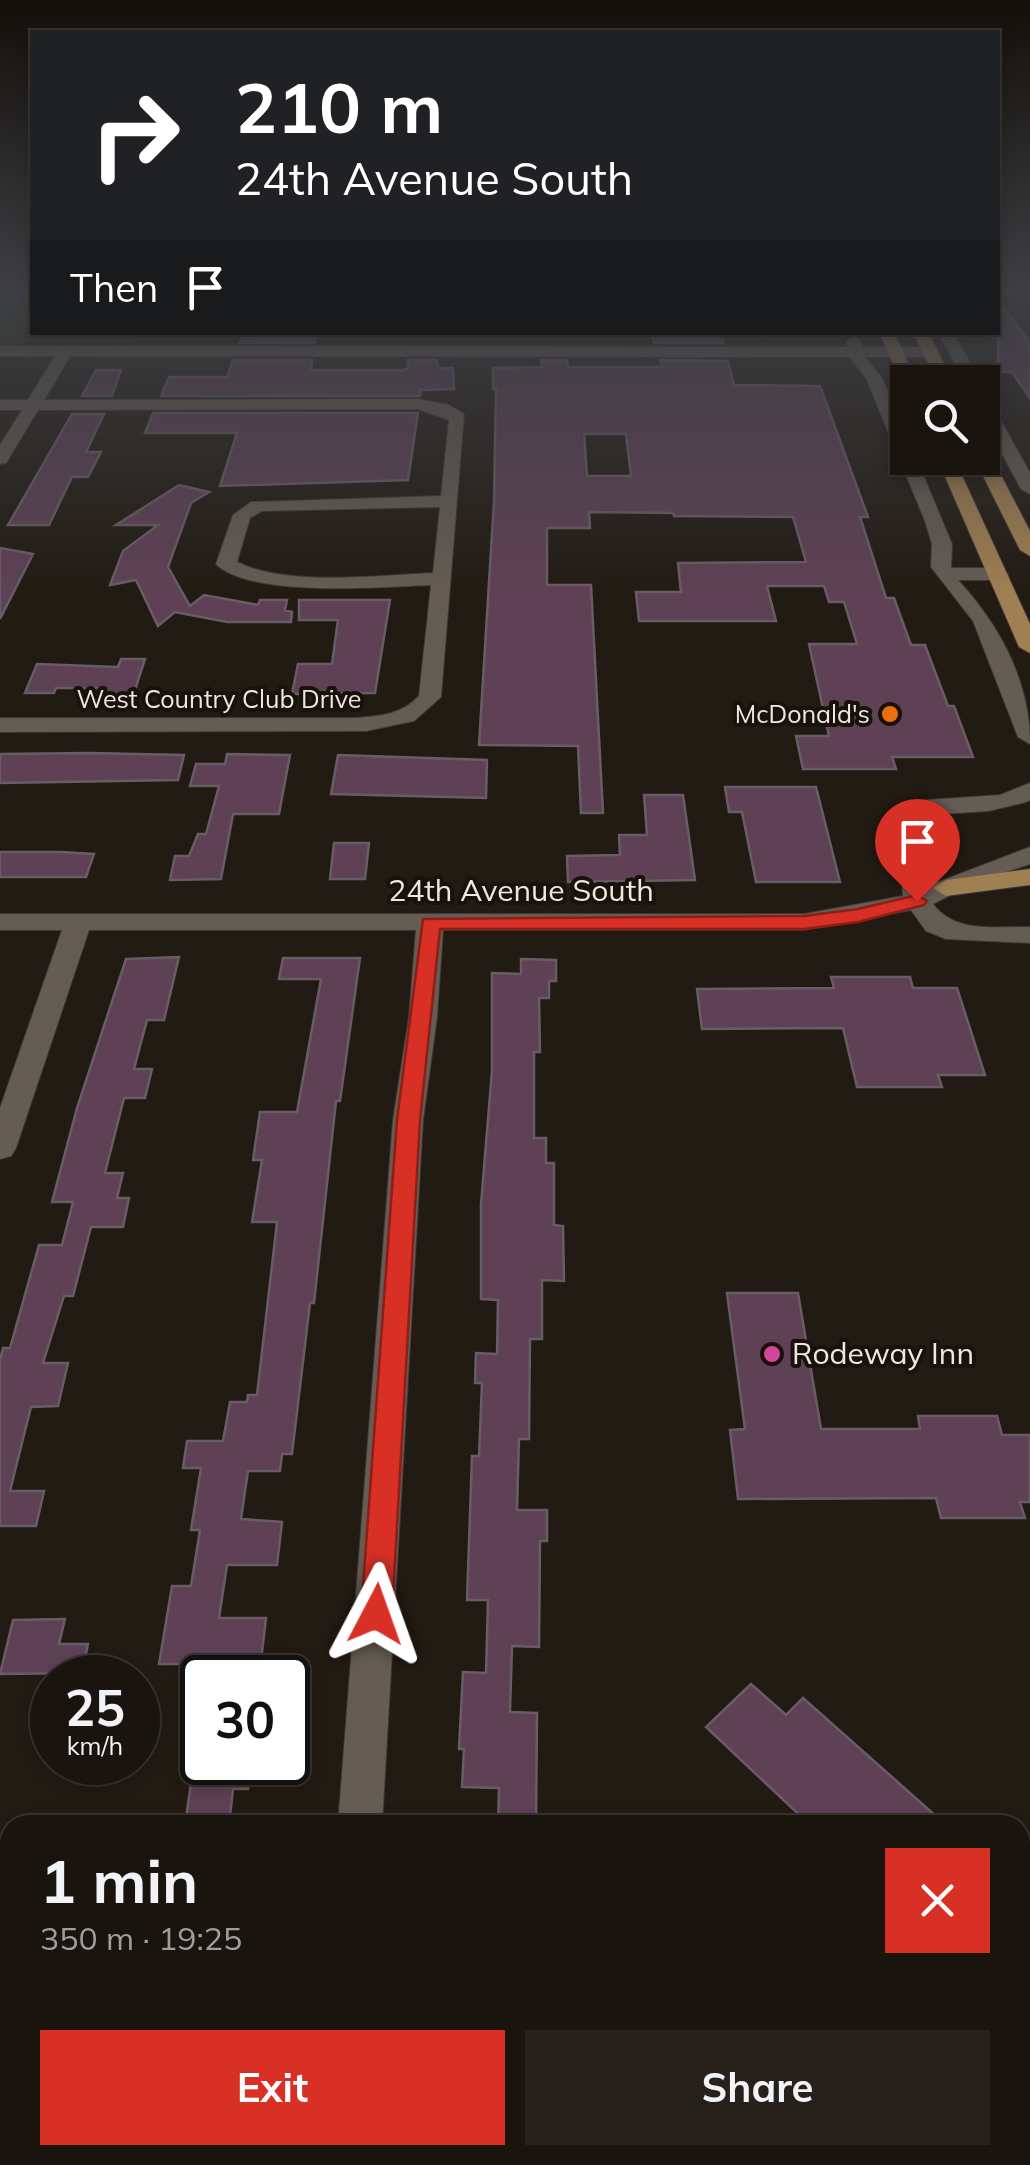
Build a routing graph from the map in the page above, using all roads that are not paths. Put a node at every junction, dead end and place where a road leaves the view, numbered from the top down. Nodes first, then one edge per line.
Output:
1 (41, 391) edge
2 (879, 391) edge
3 (0, 406) edge
4 (32, 406) junction
5 (1000, 434) edge
6 (0, 459) edge
7 (953, 475) edge
8 (992, 475) edge
9 (1030, 489) edge
10 (450, 501) junction
11 (966, 501) junction
12 (1030, 550) edge
13 (1027, 573) edge
14 (945, 574) junction
15 (998, 574) junction
16 (442, 579) junction
17 (1030, 647) edge
18 (0, 726) edge
19 (1030, 736) edge
20 (1030, 790) edge
21 (1030, 855) edge
22 (1030, 877) edge
23 (946, 888) junction
24 (917, 901) junction
25 (0, 922) edge
26 (78, 923) junction
27 (430, 923) junction
28 (1030, 935) edge
29 (0, 1148) edge
30 (361, 1815) edge

1 - 4 street
2 - 14 street
3 - 4 street
4 - 6 street
4 - 10 street, West Country Club Drive
5 - 9 street
7 - 11 main road
8 - 12 main road
10 - 16 street, West Country Club Drive
10 - 16 street
11 - 13 main road
11 - 15 main road
13 - 15 main road
14 - 15 street
14 - 19 street
15 - 17 main road
16 - 18 street, West Country Club Drive
20 - 24 street
21 - 23 street, 24th Avenue South
22 - 23 main road
23 - 24 street, 24th Avenue South
24 - 27 street, 24th Avenue South
24 - 28 street
25 - 26 street, 24th Avenue South
26 - 27 street, 24th Avenue South
26 - 29 street
27 - 30 street

